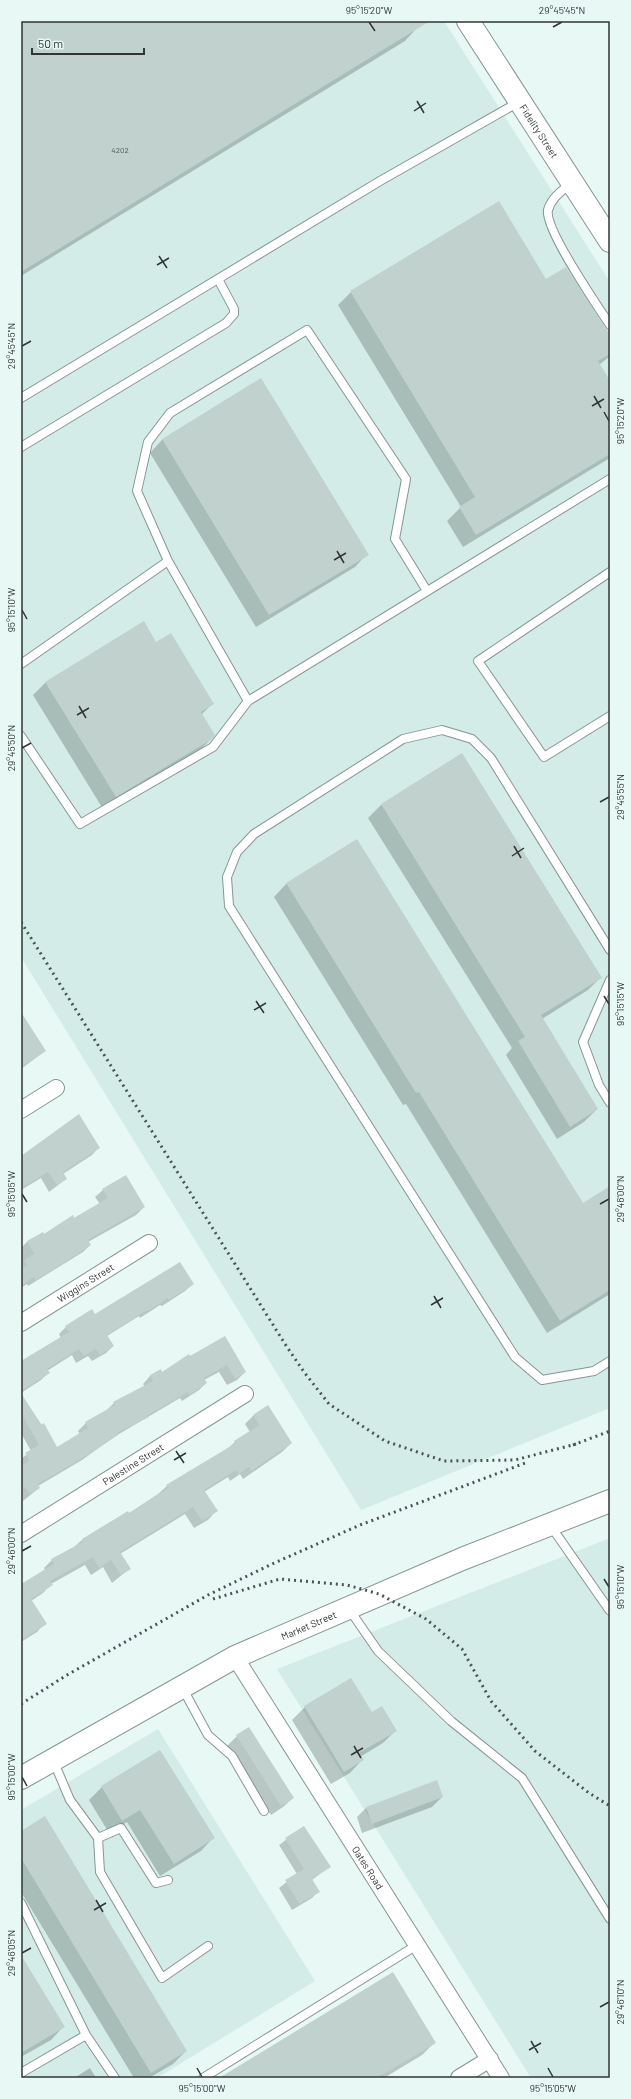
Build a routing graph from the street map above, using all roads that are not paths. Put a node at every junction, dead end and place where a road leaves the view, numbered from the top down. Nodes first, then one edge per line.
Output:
1 (468, 21) edge
2 (520, 102) junction
3 (572, 182) junction
4 (610, 242) edge
5 (218, 279) junction
6 (610, 326) edge
7 (21, 398) edge
8 (21, 447) edge
9 (610, 479) edge
10 (168, 561) junction
11 (610, 572) edge
12 (427, 591) junction
13 (21, 664) edge
14 (248, 701) junction
15 (610, 716) edge
16 (21, 736) edge
17 (610, 950) edge
18 (610, 980) edge
19 (56, 1088) dead end
20 (610, 1103) edge
21 (21, 1110) edge
22 (149, 1243) dead end
23 (21, 1323) edge
24 (610, 1361) edge
25 (245, 1394) dead end
26 (610, 1501) edge
27 (550, 1524) junction
28 (21, 1534) edge
29 (607, 1599) edge
30 (347, 1607) junction
31 (610, 1611) edge
32 (235, 1657) junction
33 (181, 1686) junction
34 (52, 1759) junction
35 (21, 1778) edge
36 (264, 1811) dead end
37 (98, 1838) junction
38 (168, 1880) dead end
39 (21, 1903) edge
40 (610, 1919) edge
41 (417, 1944) junction
42 (208, 1946) dead end
43 (86, 2035) junction
44 (490, 2059) junction
45 (21, 2073) edge
46 (115, 2078) edge
47 (203, 2078) edge
48 (459, 2078) edge
49 (501, 2078) edge

1 - 2 main road, Fidelity Street
2 - 3 main road, Fidelity Street
2 - 5 lane
3 - 4 main road, Fidelity Street
3 - 6 lane
5 - 7 lane
5 - 8 lane
9 - 12 lane
10 - 12 lane
10 - 13 lane
10 - 14 lane
11 - 15 lane
12 - 14 lane
14 - 16 lane
17 - 24 lane
18 - 20 lane
19 - 21 street
22 - 23 street, Wiggins Street
25 - 28 street, Palestine Street
26 - 27 main road, Market Street
27 - 29 lane
27 - 30 main road, Market Street
29 - 31 lane
30 - 32 main road, Market Street
30 - 40 lane
32 - 33 main road, Market Street
32 - 41 street, Oates Road
33 - 34 main road, Market Street
33 - 36 lane
34 - 35 main road, Market Street
34 - 37 lane
37 - 38 lane
37 - 42 lane
39 - 43 lane
41 - 44 street, Oates Road
41 - 47 lane
43 - 45 lane
43 - 46 lane
44 - 48 street
44 - 49 street, Oates Road

